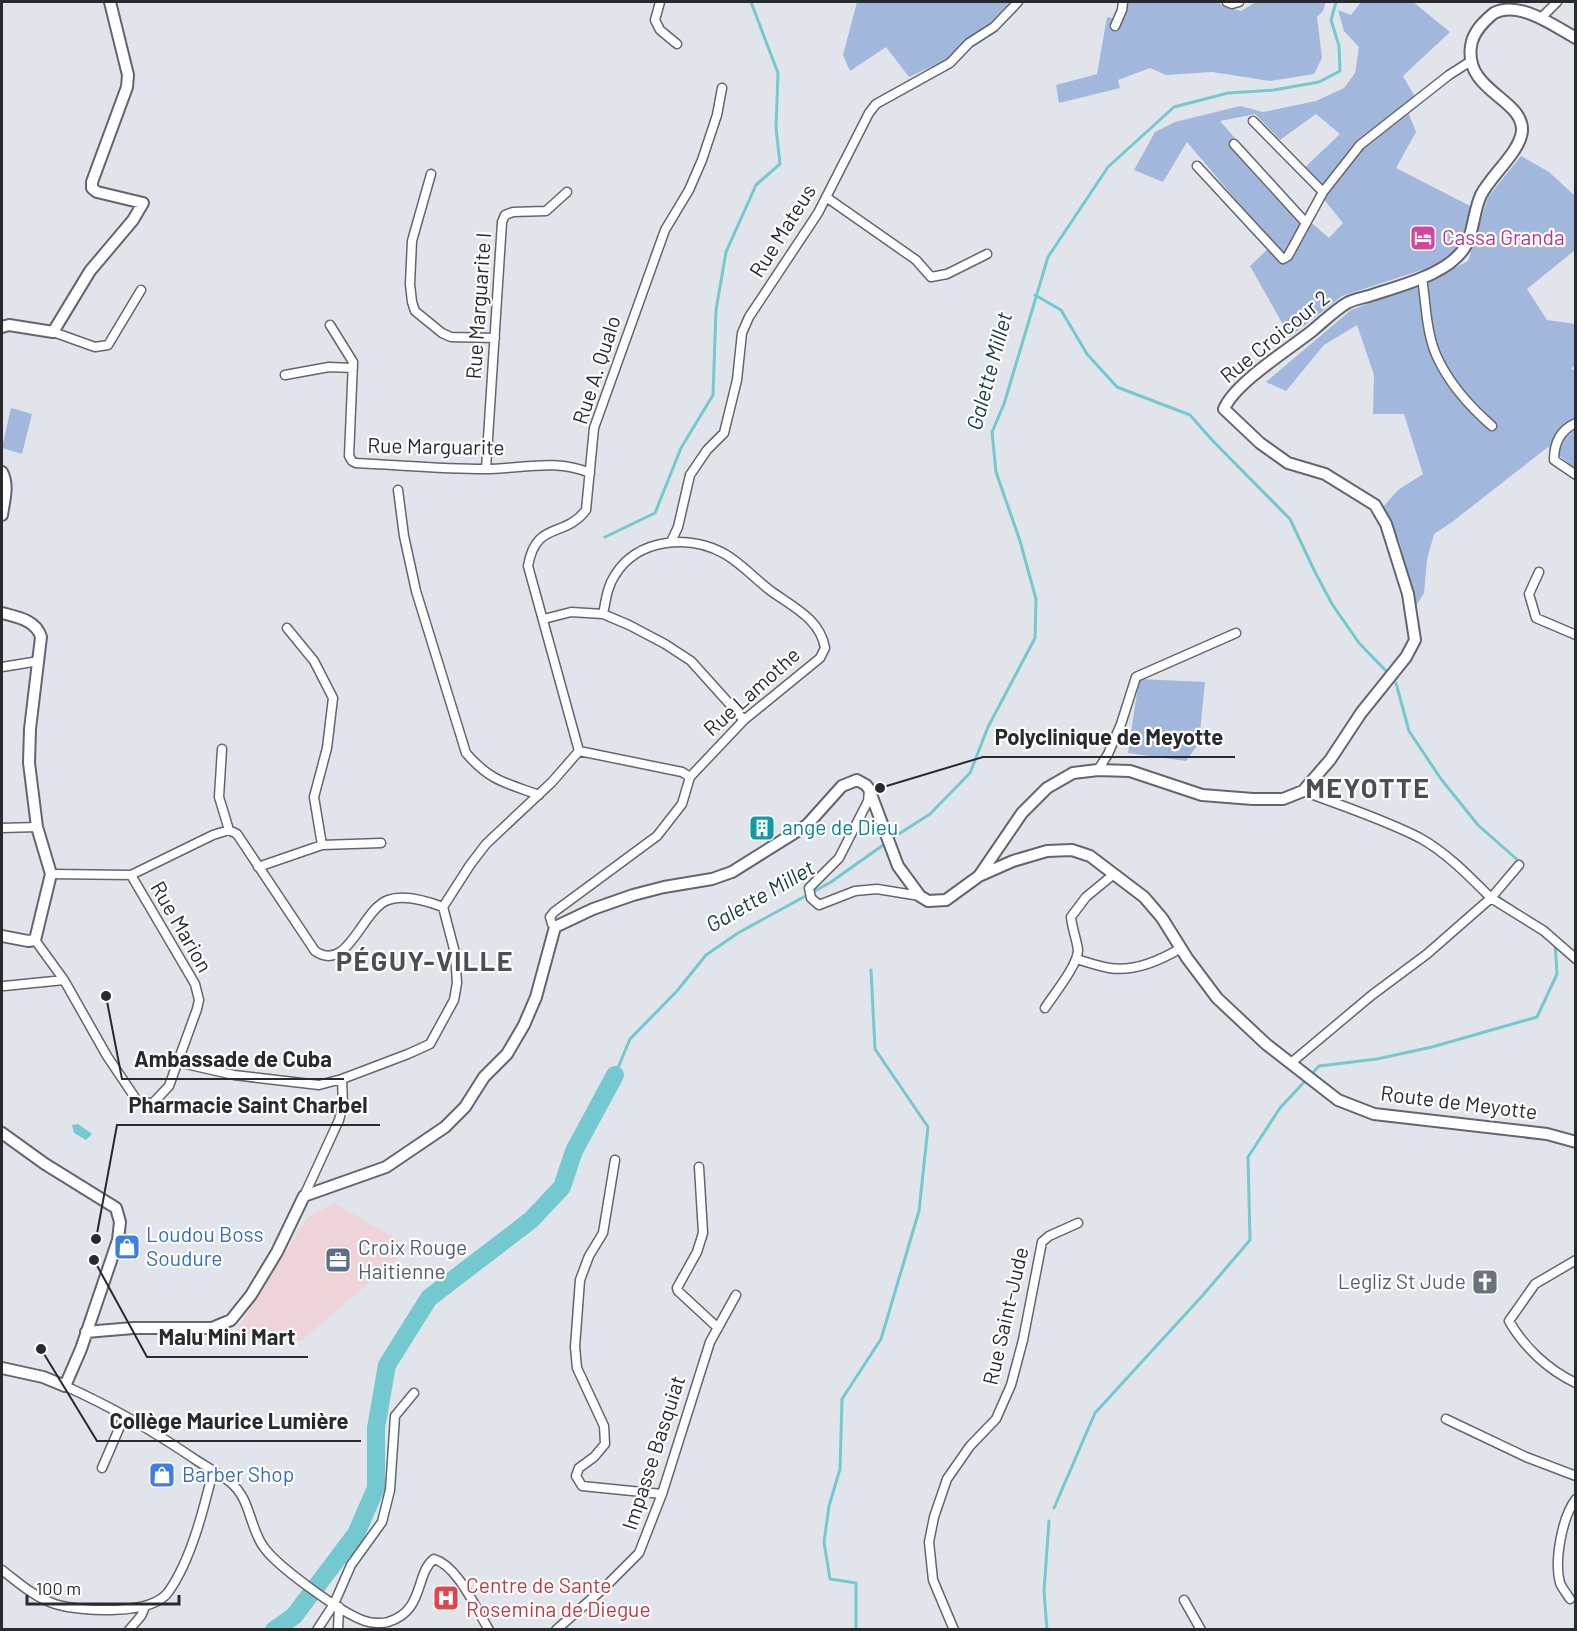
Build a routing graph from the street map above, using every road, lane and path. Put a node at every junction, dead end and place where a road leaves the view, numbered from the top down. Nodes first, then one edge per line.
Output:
1 (110, 2) edge
2 (660, 2) edge
3 (1018, 2) edge
4 (1123, 2) edge
5 (1227, 2) edge
6 (1239, 2) edge
7 (1557, 2) edge
8 (1510, 5) edge
9 (1542, 17) junction
10 (1115, 26) dead end
11 (1575, 38) edge
12 (677, 44) dead end
13 (1471, 61) junction
14 (722, 88) dead end
15 (1253, 121) dead end
16 (1234, 144) dead end
17 (1197, 166) dead end
18 (431, 174) dead end
19 (567, 192) dead end
20 (1323, 192) junction
21 (826, 197) junction
22 (1306, 223) junction
23 (987, 254) dead end
24 (1422, 278) junction
25 (141, 290) dead end
26 (330, 325) dead end
27 (2, 327) edge
28 (52, 332) junction
29 (495, 338) junction
30 (353, 368) junction
31 (285, 375) dead end
32 (1575, 423) edge
33 (1492, 426) dead end
34 (486, 469) junction
35 (2, 472) edge
36 (590, 473) junction
37 (1575, 475) edge
38 (398, 490) dead end
39 (2, 515) edge
40 (671, 542) junction
41 (1539, 572) dead end
42 (2, 613) edge
43 (603, 614) junction
44 (544, 619) junction
45 (286, 628) dead end
46 (1236, 633) dead end
47 (1575, 635) edge
48 (39, 661) junction
49 (2, 667) edge
50 (744, 720) junction
51 (222, 749) dead end
52 (579, 751) junction
53 (1098, 770) junction
54 (690, 777) junction
55 (869, 789) junction
56 (1303, 791) junction
57 (539, 795) junction
58 (37, 827) junction
59 (2, 828) edge
60 (229, 830) junction
61 (381, 843) dead end
62 (322, 845) junction
63 (1519, 865) dead end
64 (258, 867) junction
65 (51, 874) junction
66 (1114, 874) junction
67 (131, 875) junction
68 (979, 876) junction
69 (920, 896) junction
70 (1491, 898) junction
71 (443, 907) junction
72 (555, 927) junction
73 (2, 936) edge
74 (35, 940) junction
75 (1181, 948) junction
76 (1076, 959) junction
77 (1575, 959) edge
78 (64, 980) junction
79 (4, 986) dead end
80 (1045, 1008) dead end
81 (177, 1062) junction
82 (1292, 1062) junction
83 (342, 1079) junction
84 (2, 1133) edge
85 (1575, 1142) edge
86 (615, 1160) dead end
87 (699, 1167) dead end
88 (304, 1196) junction
89 (1078, 1223) dead end
90 (1575, 1260) edge
91 (736, 1295) dead end
92 (718, 1328) junction
93 (87, 1332) junction
94 (2, 1368) edge
95 (1575, 1383) edge
96 (65, 1386) junction
97 (414, 1393) dead end
98 (124, 1417) junction
99 (1446, 1419) dead end
100 (102, 1468) dead end
101 (213, 1471) junction
102 (1575, 1476) edge
103 (663, 1494) junction
104 (1575, 1499) edge
105 (2, 1569) edge
106 (1570, 1599) dead end
107 (1184, 1600) dead end
108 (337, 1605) junction
109 (145, 1607) junction
110 (129, 1629) edge
111 (317, 1629) edge
112 (338, 1629) edge
113 (489, 1629) edge
114 (556, 1629) edge
115 (954, 1629) edge
116 (1201, 1629) edge

1 - 28 street
2 - 12 street
3 - 21 street, Rue Mateus
4 - 10 street
5 - 6 street
7 - 9 street
8 - 9 street
8 - 13 street
9 - 11 street
13 - 20 street
13 - 24 street, Rue Croicour 2
14 - 36 street, Rue A. Qualo
15 - 20 street
16 - 22 street
17 - 22 street
18 - 29 street
19 - 29 street, Rue Marguarite I
20 - 22 street
21 - 23 street
21 - 40 street, Rue Mateus
24 - 33 street
24 - 56 street, Rue Croicour 2
25 - 28 street
26 - 30 street, Rue Marguarite
27 - 28 street
29 - 34 street, Rue Marguarite I
30 - 31 street
30 - 34 street, Rue Marguarite
32 - 37 street
34 - 36 street, Rue Marguarite
35 - 39 street
36 - 44 street, Rue A. Qualo
38 - 57 street
40 - 43 street, Rue Lamothe
40 - 50 street, Rue Lamothe
41 - 47 street
42 - 48 street
43 - 44 street
43 - 50 street
44 - 52 street, Rue A. Qualo
45 - 62 street
46 - 53 street
48 - 49 street
48 - 58 street
50 - 54 street, Rue Lamothe
51 - 60 street
52 - 54 street
52 - 57 street
53 - 56 street
53 - 68 street
54 - 72 street, Rue Lamothe
55 - 69 street
55 - 69 street
55 - 72 street
56 - 70 street
57 - 71 street
58 - 59 street
58 - 65 street
60 - 64 street
60 - 67 street
61 - 62 street
62 - 64 street
63 - 70 street
64 - 71 street
65 - 67 street
65 - 74 street
66 - 68 street, Route de Meyotte
66 - 75 street, Route de Meyotte
66 - 76 street
67 - 81 street, Rue Marion
68 - 69 street
70 - 77 street
70 - 82 street
71 - 83 street
72 - 88 street, Rue Lamothe
73 - 74 street
74 - 78 street, Rue Marion
75 - 76 street
75 - 82 street, Route de Meyotte
76 - 80 street
78 - 79 street
78 - 81 street, Rue Marion
81 - 83 street
82 - 85 street, Route de Meyotte
83 - 88 street
84 - 93 street
86 - 103 street
87 - 92 street
88 - 93 street
89 - 115 street, Rue Saint-Jude
90 - 95 street
91 - 92 street, Impasse Basquiat
92 - 103 street, Impasse Basquiat
93 - 96 street
94 - 96 street
96 - 98 street
97 - 108 street
98 - 100 street
98 - 101 street
99 - 102 street
101 - 108 street
101 - 109 street
103 - 114 street, Impasse Basquiat
104 - 106 street
105 - 109 street
107 - 116 street
108 - 111 street
108 - 112 street
108 - 113 street
109 - 110 street

